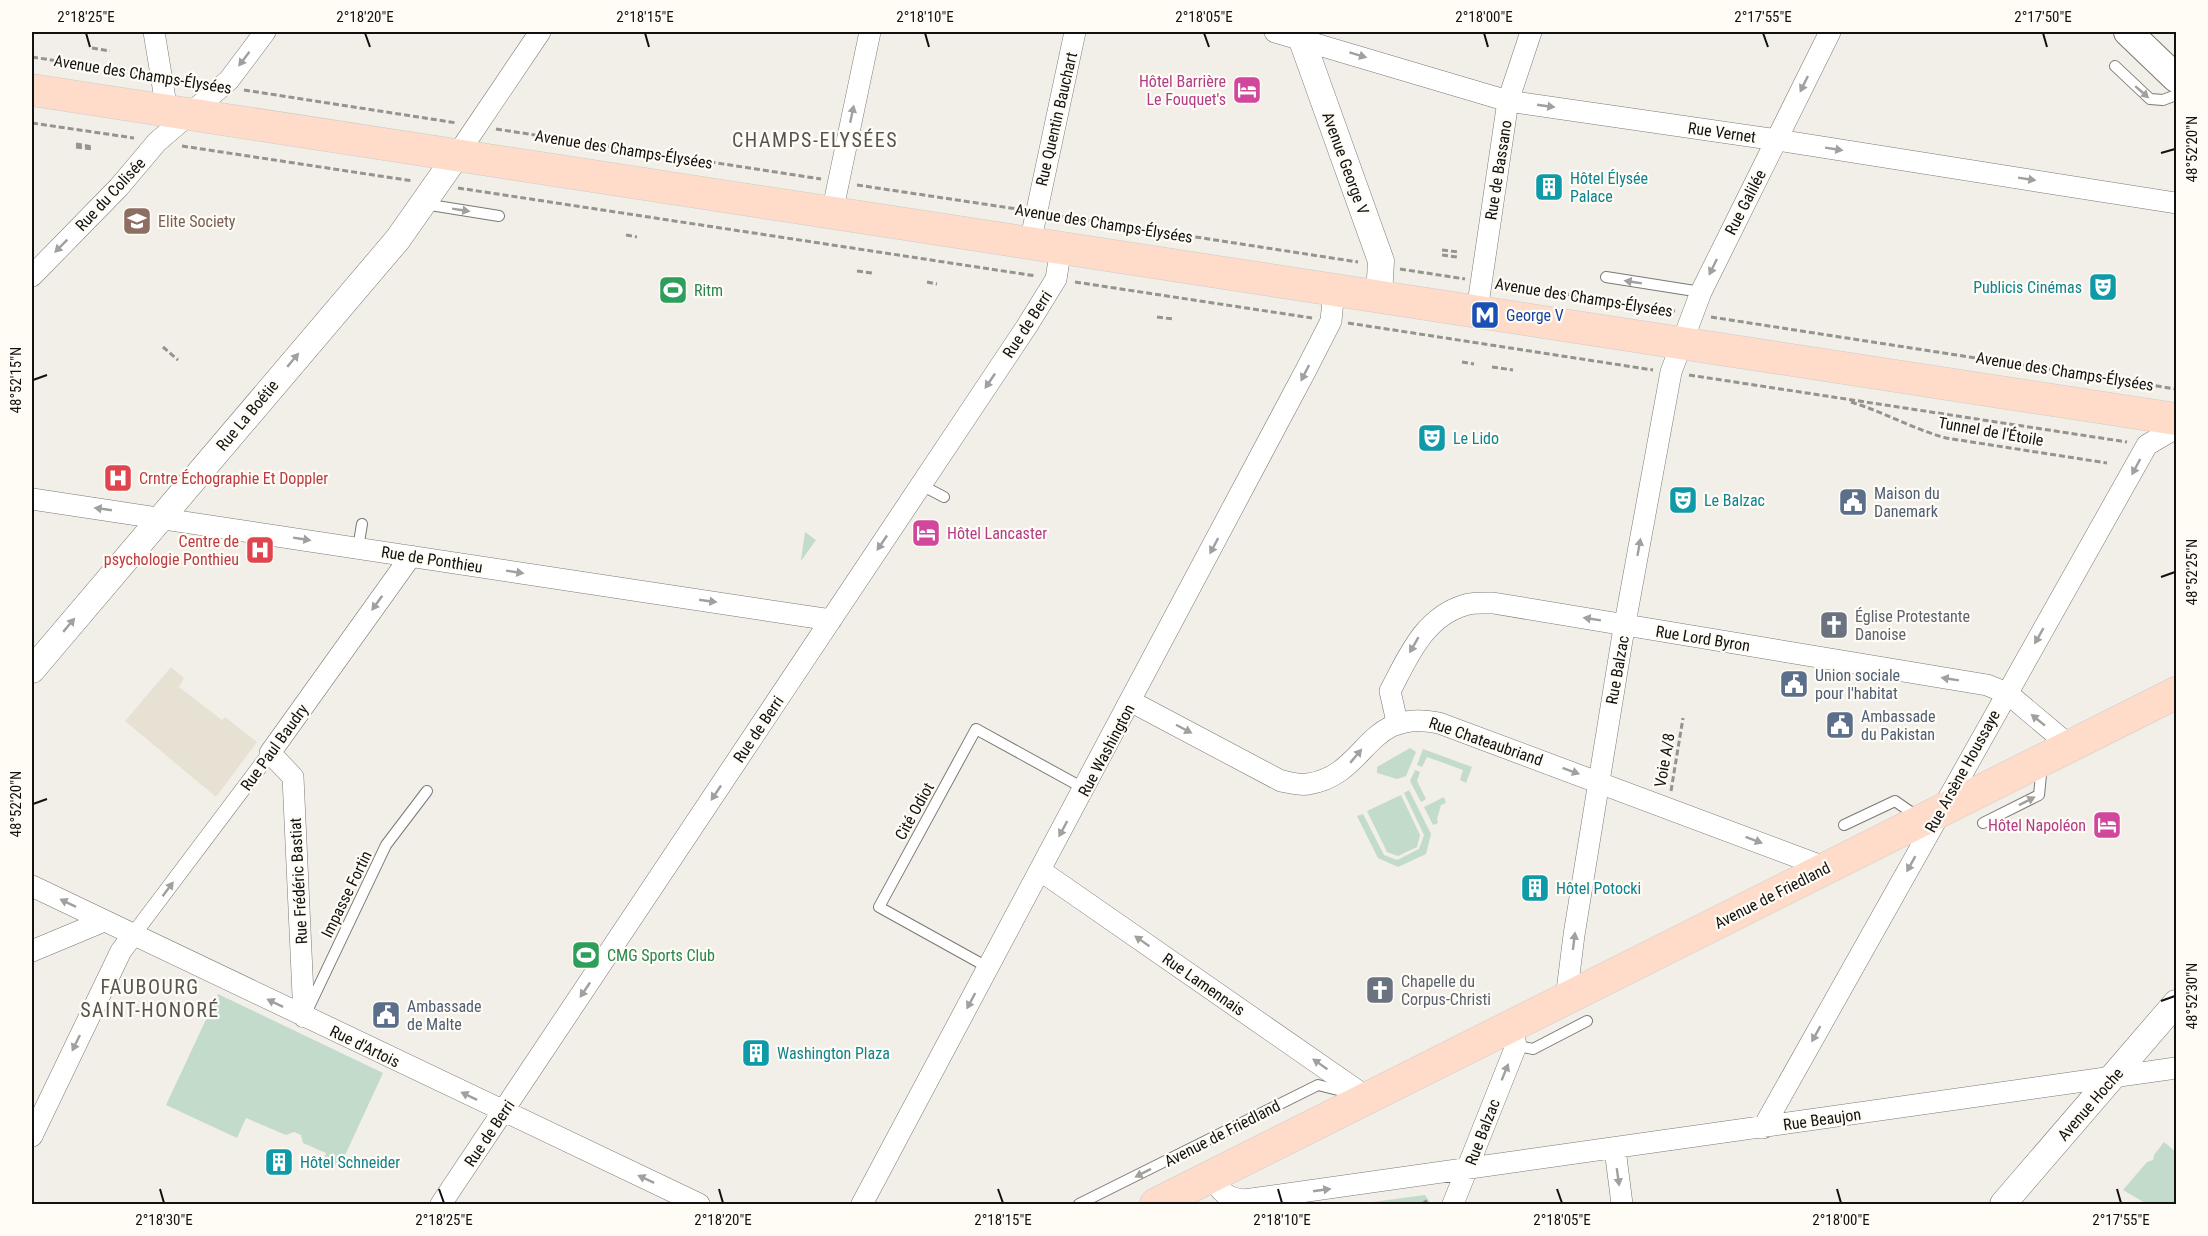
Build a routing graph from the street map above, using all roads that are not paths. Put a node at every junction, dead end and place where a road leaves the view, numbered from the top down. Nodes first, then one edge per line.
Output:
1 (154, 32) edge
2 (265, 32) edge
3 (870, 32) edge
4 (1076, 32) edge
5 (1275, 32) edge
6 (1531, 32) edge
7 (1830, 32) edge
8 (2128, 32) edge
9 (543, 33) edge
10 (1300, 35) edge
11 (2115, 66) dead end
12 (2176, 78) edge
13 (32, 90) edge
14 (2176, 95) edge
15 (1508, 101) junction
16 (178, 112) junction
17 (1777, 140) junction
18 (457, 155) junction
19 (419, 193) junction
20 (2176, 203) edge
21 (832, 213) junction
22 (499, 216) dead end
23 (1030, 243) junction
24 (1061, 248) junction
25 (32, 276) edge
26 (1606, 278) dead end
27 (1380, 281) junction
28 (1334, 290) junction
29 (1701, 292) junction
30 (1479, 296) junction
31 (1680, 343) junction
32 (2176, 419) edge
33 (2176, 428) edge
34 (921, 485) junction
35 (944, 497) dead end
36 (32, 499) edge
37 (161, 518) junction
38 (362, 524) dead end
39 (358, 548) junction
40 (411, 556) junction
41 (831, 620) junction
42 (1625, 625) junction
43 (32, 670) edge
44 (2007, 693) junction
45 (2176, 693) edge
46 (1132, 702) junction
47 (1397, 722) junction
48 (2070, 746) junction
49 (270, 753) junction
50 (2043, 761) junction
51 (1599, 781) junction
52 (1085, 789) junction
53 (427, 791) dead end
54 (1931, 816) junction
55 (1983, 823) dead end
56 (1844, 825) dead end
57 (1827, 868) junction
58 (1041, 871) junction
59 (32, 886) edge
60 (104, 921) junction
61 (133, 935) junction
62 (32, 951) edge
63 (989, 968) junction
64 (2176, 1003) edge
65 (1577, 1010) junction
66 (304, 1017) junction
67 (1508, 1034) junction
68 (2176, 1068) edge
69 (2114, 1076) junction
70 (1368, 1098) junction
71 (503, 1113) junction
72 (1762, 1128) junction
73 (32, 1136) edge
74 (1615, 1149) junction
75 (1467, 1170) junction
76 (1213, 1176) junction
77 (1173, 1200) edge
78 (441, 1204) edge
79 (699, 1204) edge
80 (862, 1204) edge
81 (1079, 1204) edge
82 (1453, 1204) edge
83 (1622, 1204) edge
84 (2003, 1204) edge

1 - 16 street
2 -> 16 street, Rue du Colisée
21 -> 3 street
4 - 23 street, Rue Quentin Bauchart
5 - 10 street, Rue Vernet
6 - 15 street, Rue de Bassano
7 -> 17 street, Rue Galilée
8 - 12 main road
9 - 18 street
10 -> 15 street, Rue Vernet
10 - 27 street, Avenue George V
11 -> 14 lane
13 - 16 main road, Avenue des Champs-Élysées
15 -> 17 street, Rue Vernet
15 - 30 street, Rue de Bassano
16 - 18 main road, Avenue des Champs-Élysées
16 -> 25 street, Rue du Colisée
17 -> 20 street, Rue Vernet
17 -> 29 street, Rue Galilée
18 - 19 street, Rue La Boétie
18 - 21 main road, Avenue des Champs-Élysées
19 -> 22 lane
37 -> 19 street, Rue La Boétie
21 - 23 main road, Avenue des Champs-Élysées
23 - 24 main road, Avenue des Champs-Élysées
24 - 28 main road, Avenue des Champs-Élysées
24 -> 34 street, Rue de Berri
29 -> 26 lane
27 - 28 main road, Avenue des Champs-Élysées
27 - 30 main road, Avenue des Champs-Élysées
28 -> 46 street, Rue Washington
29 - 31 street, Rue Galilée
30 - 31 main road, Avenue des Champs-Élysées
31 - 32 main road, Avenue des Champs-Élysées
42 -> 31 street, Rue Balzac
33 -> 44 street, Rue Arsène Houssaye
34 - 35 lane
34 -> 41 street, Rue de Berri
37 -> 36 street, Rue de Ponthieu
37 -> 39 street, Rue de Ponthieu
43 -> 37 street, Rue La Boétie
38 - 39 lane
39 - 40 street, Rue de Ponthieu
40 -> 41 street, Rue de Ponthieu
40 -> 49 street, Rue Paul Baudry
41 -> 71 street, Rue de Berri
44 -> 42 street, Rue Lord Byron
42 -> 47 street, Rue Lord Byron
42 - 51 street, Rue Balzac
48 -> 44 street, Rue Lord Byron
44 - 54 street, Rue Arsène Houssaye
45 - 48 main road, Avenue de Friedland
46 -> 47 street, Rue Chateaubriand
46 - 52 street, Rue Washington
47 -> 51 street, Rue Chateaubriand
48 - 50 main road, Avenue de Friedland
61 -> 49 street, Rue Paul Baudry
49 - 66 street, Rue Frédéric Bastiat
50 - 54 main road, Avenue de Friedland
55 -> 50 lane
51 -> 57 street, Rue Chateaubriand
65 -> 51 street, Rue Balzac
52 -> 58 street, Rue Washington
52 - 63 lane, Cité Odiot
53 - 66 lane, Impasse Fortin
54 - 56 lane
54 - 57 main road, Avenue de Friedland
54 -> 72 street, Rue Arsène Houssaye
57 - 65 main road, Avenue de Friedland
58 - 63 street, Rue Washington
70 -> 58 street, Rue Lamennais
60 -> 59 street, Rue d'Artois
60 - 61 street, Rue d'Artois
60 - 62 street
66 -> 61 street, Rue d'Artois
61 -> 73 street
63 -> 80 street, Rue Washington
64 - 69 street, Avenue Hoche
65 - 67 main road, Avenue de Friedland
71 -> 66 street, Rue d'Artois
67 - 70 main road, Avenue de Friedland
75 -> 67 street, Rue Balzac
68 - 69 street, Rue Beaujon
69 - 72 street, Rue Beaujon
69 - 84 street, Avenue Hoche
70 - 76 main road, Avenue de Friedland
70 -> 81 lane, Avenue de Friedland
71 - 78 street, Rue de Berri
79 -> 71 street, Rue d'Artois
72 - 74 street, Rue Beaujon
74 - 75 street, Rue Beaujon
74 -> 83 street
76 -> 75 street, Rue Beaujon
75 - 82 street, Rue Balzac
76 - 77 main road, Avenue de Friedland

